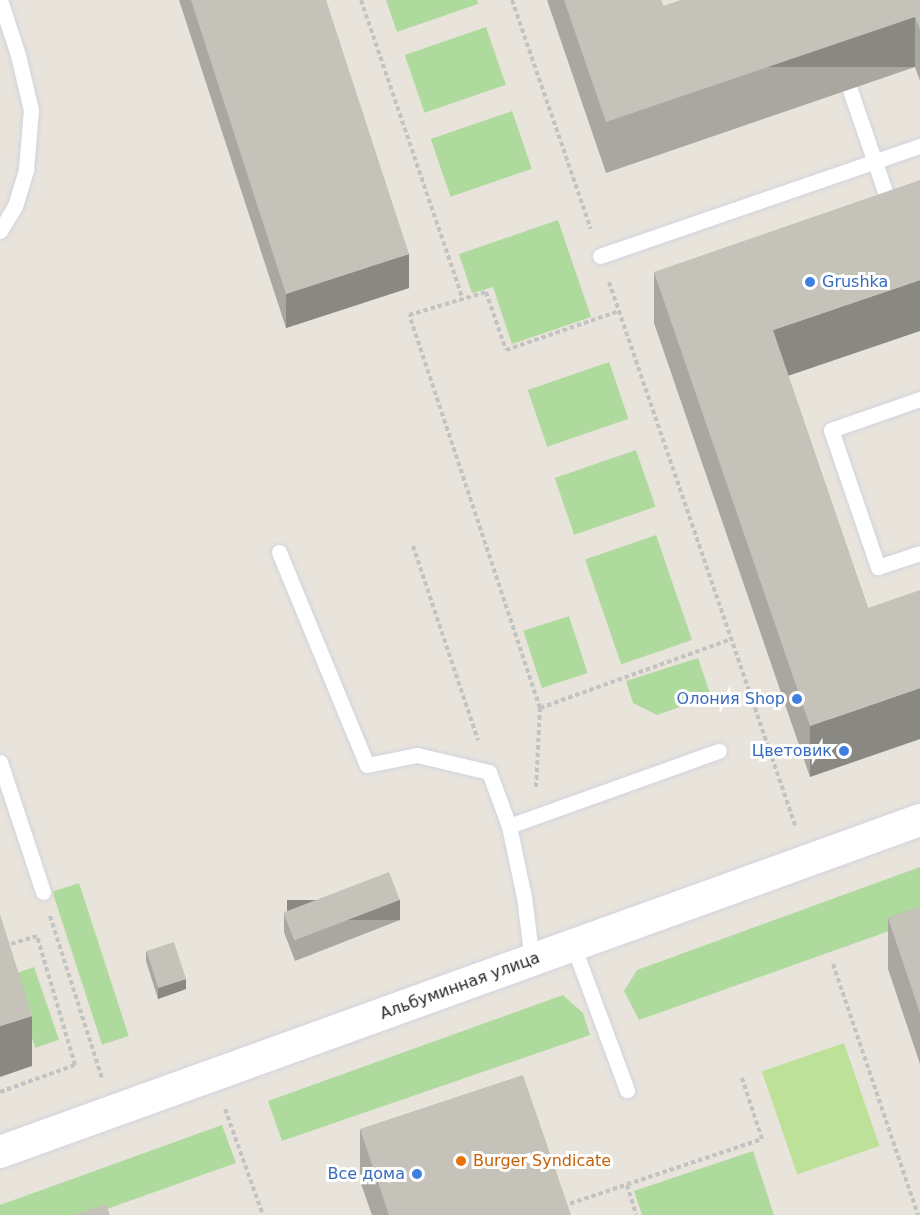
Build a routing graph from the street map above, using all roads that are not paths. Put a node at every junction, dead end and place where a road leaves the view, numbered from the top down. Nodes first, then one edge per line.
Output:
1 (0, 0) edge
2 (850, 90) dead end
3 (920, 146) edge
4 (875, 162) junction
5 (897, 227) edge
6 (0, 231) edge
7 (600, 256) dead end
8 (920, 399) edge
9 (279, 552) dead end
10 (920, 553) edge
11 (719, 751) dead end
12 (0, 762) edge
13 (920, 820) edge
14 (509, 825) junction
15 (42, 892) road end
16 (573, 945) junction
17 (532, 960) junction
18 (627, 1090) dead end
19 (0, 1152) edge

1 - 6 lane
2 - 4 lane
3 - 4 lane
4 - 5 lane
4 - 7 lane
8 - 10 lane
9 - 14 lane
11 - 14 lane
12 - 15 lane
13 - 16 street, Альбуминная улица
14 - 17 lane
16 - 17 street, Альбуминная улица
16 - 18 lane
17 - 19 street, Альбуминная улица

